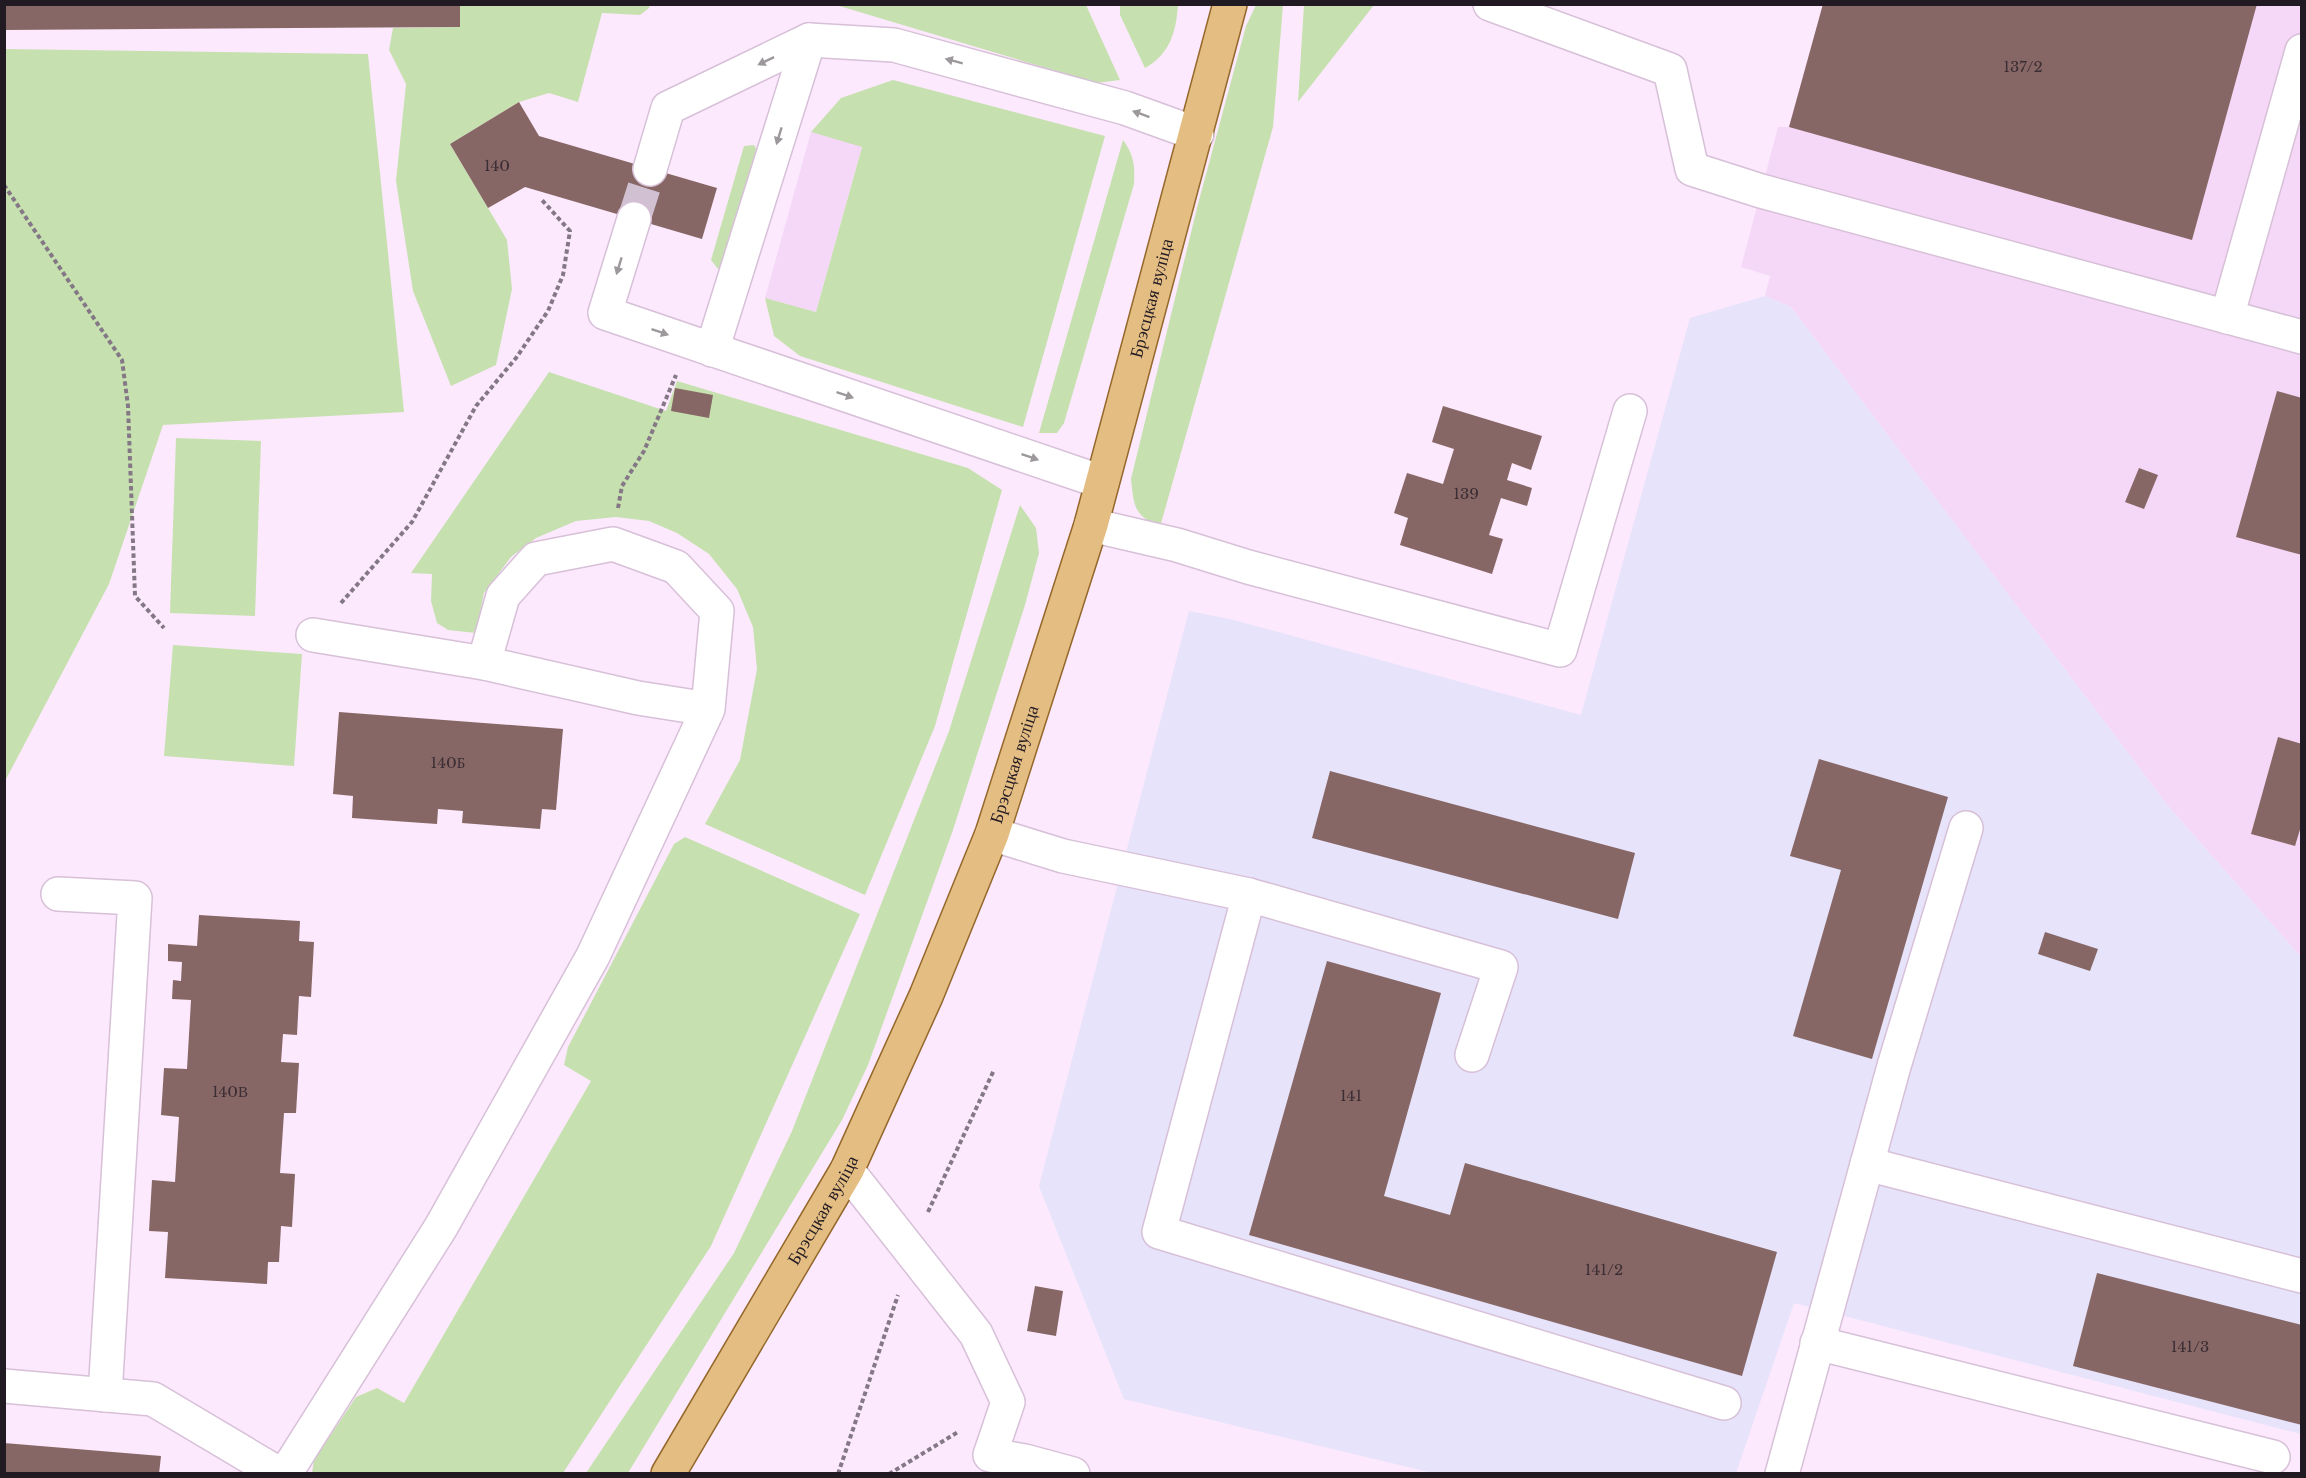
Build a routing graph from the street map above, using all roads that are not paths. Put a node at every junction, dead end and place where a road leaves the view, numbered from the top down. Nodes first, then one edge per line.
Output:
1 (1230, 4) edge
2 (1490, 4) edge
3 (809, 40) junction
4 (2301, 51) edge
5 (1197, 134) junction
6 (650, 169) tunnel mouth
7 (634, 219) tunnel mouth
8 (2227, 317) junction
9 (2301, 337) edge
10 (712, 350) junction
11 (1630, 411) dead end
12 (1102, 482) junction
13 (1091, 525) junction
14 (313, 635) road end
15 (484, 663) junction
16 (708, 709) junction
17 (1966, 828) dead end
18 (992, 834) junction
19 (58, 894) dead end
20 (1249, 895) junction
21 (1472, 1055) dead end
22 (1867, 1164) junction
23 (847, 1170) junction
24 (2301, 1276) edge
25 (1817, 1343) junction
26 (4, 1386) edge
27 (105, 1395) junction
28 (1724, 1403) dead end
29 (2273, 1457) dead end
30 (988, 1464) edge
31 (279, 1473) edge
32 (285, 1473) edge
33 (668, 1473) edge
34 (1073, 1473) edge
35 (1782, 1473) edge

1 - 5 main road, Брэсцкая вуліца
2 - 8 lane
5 -> 3 lane
3 -> 6 lane
3 -> 10 lane
4 - 8 lane
5 - 12 main road, Брэсцкая вуліца
7 -> 10 lane
8 - 9 lane
10 -> 12 lane
11 - 13 lane
12 - 13 main road, Брэсцкая вуліца
13 - 18 main road, Брэсцкая вуліца
14 - 15 lane
15 - 16 lane
15 - 16 lane
16 - 32 lane
17 - 22 lane
18 - 20 lane
18 - 23 main road, Брэсцкая вуліца
19 - 27 lane
20 - 21 lane
20 - 28 lane
22 - 24 lane
22 - 25 lane
23 - 30 lane
23 - 33 main road, Брэсцкая вуліца
25 - 29 lane
25 - 35 lane
26 - 27 lane
27 - 31 lane
30 - 34 lane

